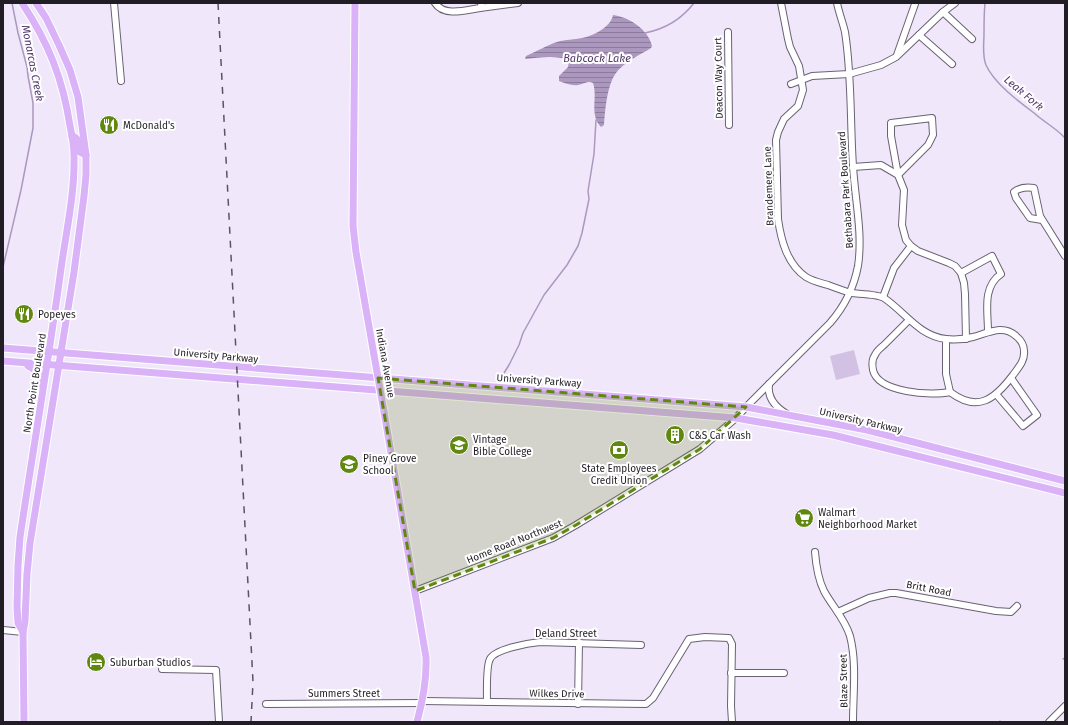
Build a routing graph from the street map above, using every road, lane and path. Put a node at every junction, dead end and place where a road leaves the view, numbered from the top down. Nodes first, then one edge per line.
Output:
1 (22, 3) edge
2 (32, 3) edge
3 (36, 3) edge
4 (114, 3) edge
5 (355, 3) edge
6 (435, 3) edge
7 (518, 3) edge
8 (782, 3) edge
9 (837, 3) edge
10 (955, 3) edge
11 (915, 4) dead end
12 (481, 5) edge
13 (943, 12) junction
14 (49, 23) junction
15 (728, 32) dead end
16 (919, 35) junction
17 (972, 39) dead end
18 (896, 57) junction
19 (952, 64) dead end
20 (849, 74) junction
21 (801, 80) junction
22 (121, 81) dead end
23 (791, 84) dead end
24 (729, 125) dead end
25 (72, 136) junction
26 (86, 155) junction
27 (74, 156) junction
28 (853, 167) junction
29 (86, 175) junction
30 (898, 175) junction
31 (1042, 220) junction
32 (911, 246) junction
33 (1065, 256) edge
34 (961, 273) junction
35 (850, 292) junction
36 (883, 297) junction
37 (909, 320) junction
38 (988, 332) junction
39 (946, 339) junction
40 (966, 339) junction
41 (3, 348) edge
42 (49, 352) junction
43 (60, 352) junction
44 (3, 361) edge
45 (22, 363) junction
46 (47, 365) junction
47 (59, 366) junction
48 (1011, 378) junction
49 (769, 384) junction
50 (43, 390) junction
51 (950, 392) junction
52 (996, 394) junction
53 (746, 407) junction
54 (789, 415) junction
55 (736, 418) junction
56 (1065, 481) edge
57 (1065, 493) edge
58 (815, 552) dead end
59 (414, 591) junction
60 (1017, 606) dead end
61 (838, 612) junction
62 (3, 630) edge
63 (23, 632) junction
64 (579, 642) junction
65 (640, 645) dead end
66 (162, 669) dead end
67 (784, 673) dead end
68 (731, 674) junction
69 (423, 702) junction
70 (487, 702) junction
71 (266, 704) dead end
72 (578, 704) junction
73 (1065, 706) edge
74 (24, 722) edge
75 (219, 722) edge
76 (418, 722) edge
77 (732, 722) edge
78 (853, 722) edge
79 (1049, 722) edge

1 - 25 main road, North Point Boulevard
2 - 14 main road
3 - 14 main road, North Point Boulevard
4 - 22 street
5 - 59 main road, Indiana Avenue, bridge
6 - 12 street
7 - 12 street
8 - 21 street, Brandemere Lane
9 - 20 street, Bethabara Park Boulevard
10 - 13 street
11 - 18 street
13 - 16 street
13 - 17 street
14 - 26 main road, North Point Boulevard
15 - 24 street, Deacon Way Court
16 - 18 street
16 - 19 street
18 - 20 street
20 - 21 street
20 - 28 street, Bethabara Park Boulevard
21 - 23 street
21 - 35 street, Brandemere Lane
25 - 26 main road
25 - 27 main road, North Point Boulevard
26 - 29 main road, North Point Boulevard
27 - 29 main road
27 - 42 main road, North Point Boulevard
28 - 30 street
28 - 35 street, Bethabara Park Boulevard
29 - 43 main road, North Point Boulevard
30 - 30 street
30 - 32 street
31 - 31 street
31 - 33 street
32 - 34 street
32 - 36 street
34 - 38 street
34 - 40 street
35 - 36 street, Brandemere Lane
35 - 49 street, Bethabara Park Boulevard
36 - 37 street
37 - 39 street
37 - 51 street
38 - 40 street
38 - 48 street
39 - 40 street
39 - 51 street
41 - 42 main road, University Parkway
42 - 43 main road, University Parkway
42 - 46 main road, North Point Boulevard
43 - 47 main road, North Point Boulevard
43 - 53 main road, University Parkway
44 - 45 main road, University Parkway
45 - 46 main road, University Parkway
45 - 50 main road
46 - 47 main road, University Parkway
46 - 50 main road, North Point Boulevard
47 - 55 main road, University Parkway
47 - 63 main road, North Point Boulevard
48 - 52 street
48 - 52 street
49 - 53 street, Bethabara Park Boulevard
49 - 54 street
50 - 63 main road, North Point Boulevard
51 - 52 street
53 - 54 main road, University Parkway
53 - 55 street, Home Road Northwest
54 - 56 main road, University Parkway
55 - 57 main road, University Parkway
55 - 59 street, Home Road Northwest
58 - 61 street, Blaze Street
59 - 69 main road, Indiana Avenue
60 - 61 street, Britt Road
61 - 78 street, Blaze Street
62 - 63 street
63 - 74 main road, North Point Boulevard
64 - 65 street, Deland Street
64 - 70 street, Deland Street
64 - 72 street
66 - 75 street
67 - 68 street
68 - 72 street, Wilkes Drive
68 - 77 street
69 - 70 street, Wilkes Drive
69 - 71 street, Summers Street
69 - 76 main road, Indiana Avenue
70 - 72 street, Wilkes Drive
73 - 79 street

